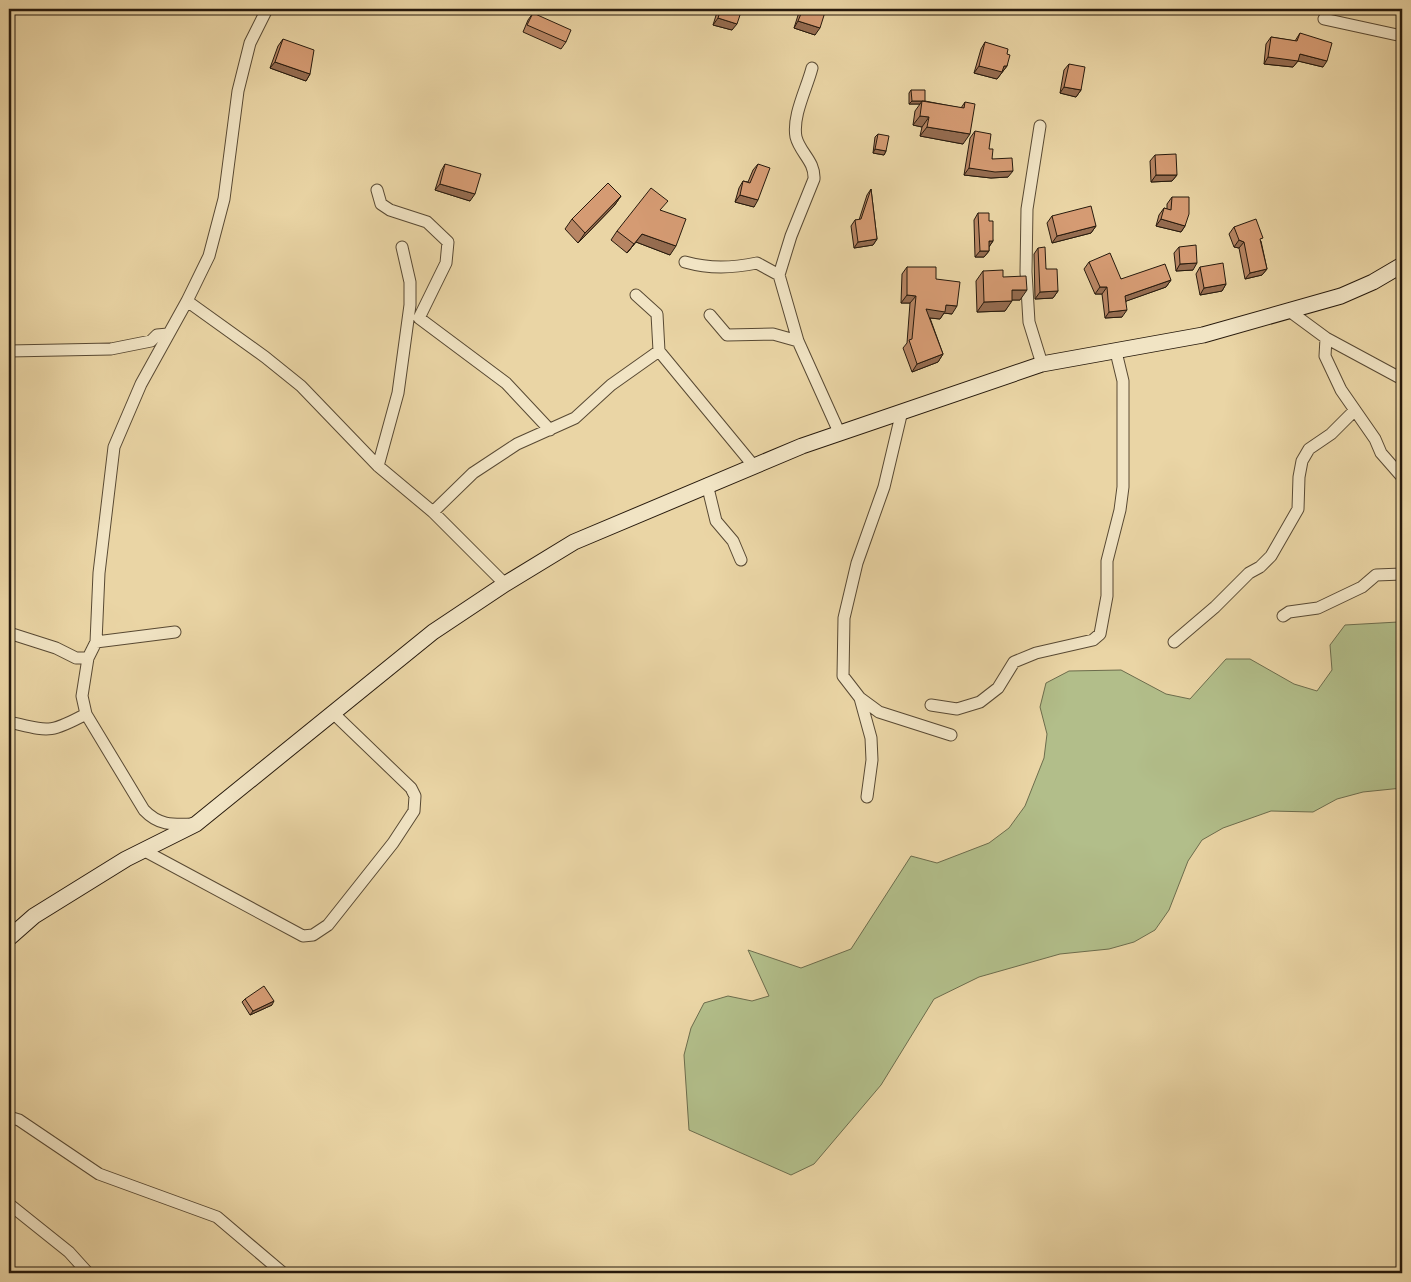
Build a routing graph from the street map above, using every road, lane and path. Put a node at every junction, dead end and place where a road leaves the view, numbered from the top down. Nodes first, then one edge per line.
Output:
1 (267, 9) edge
2 (1324, 19) dead end
3 (1402, 36) edge
4 (812, 68) dead end
5 (1040, 126) dead end
6 (377, 190) dead end
7 (402, 247) dead end
8 (685, 262) dead end
9 (1402, 265) edge
10 (779, 275) junction
11 (636, 295) dead end
12 (187, 301) junction
13 (1288, 310) junction
14 (710, 315) dead end
15 (168, 334) junction
16 (1326, 338) junction
17 (798, 341) junction
18 (9, 351) edge
19 (659, 351) junction
20 (1116, 352) junction
21 (1042, 364) junction
22 (1402, 379) edge
23 (1355, 410) junction
24 (902, 411) junction
25 (550, 430) junction
26 (840, 432) junction
27 (754, 465) junction
28 (378, 466) junction
29 (1402, 477) edge
30 (707, 484) junction
31 (433, 512) junction
32 (741, 560) dead end
33 (1402, 574) edge
34 (505, 584) junction
35 (1282, 616) dead end
36 (175, 632) dead end
37 (9, 633) edge
38 (96, 642) junction
39 (1174, 642) dead end
40 (88, 658) junction
41 (860, 698) junction
42 (930, 705) dead end
43 (332, 712) junction
44 (86, 714) junction
45 (9, 722) edge
46 (951, 735) dead end
47 (867, 797) dead end
48 (196, 824) junction
49 (143, 850) junction
50 (9, 938) edge
51 (9, 1117) edge
52 (9, 1204) edge
53 (88, 1273) edge
54 (283, 1273) edge

1 - 12 street
2 - 3 street
4 - 10 street
5 - 21 street
6 - 25 street
7 - 28 street
8 - 10 street
9 - 13 street
10 - 17 street
11 - 19 street
12 - 15 street
12 - 28 street
13 - 16 street
13 - 20 street
14 - 17 street
15 - 18 street
15 - 38 street
16 - 22 street
16 - 23 street
17 - 26 street
19 - 25 street
19 - 27 street
20 - 21 street
20 - 42 street
21 - 24 street
23 - 29 street
23 - 39 street
24 - 26 street
24 - 41 street
25 - 31 street
26 - 27 street
27 - 30 street
28 - 31 street
30 - 32 street
30 - 34 street
31 - 34 street
33 - 35 street
34 - 43 street
36 - 38 street
37 - 40 street
38 - 40 street
40 - 44 street
41 - 46 street
41 - 47 street
43 - 48 street
43 - 49 street
44 - 45 street
44 - 48 street
48 - 49 street
49 - 50 street
51 - 54 street
52 - 53 street

